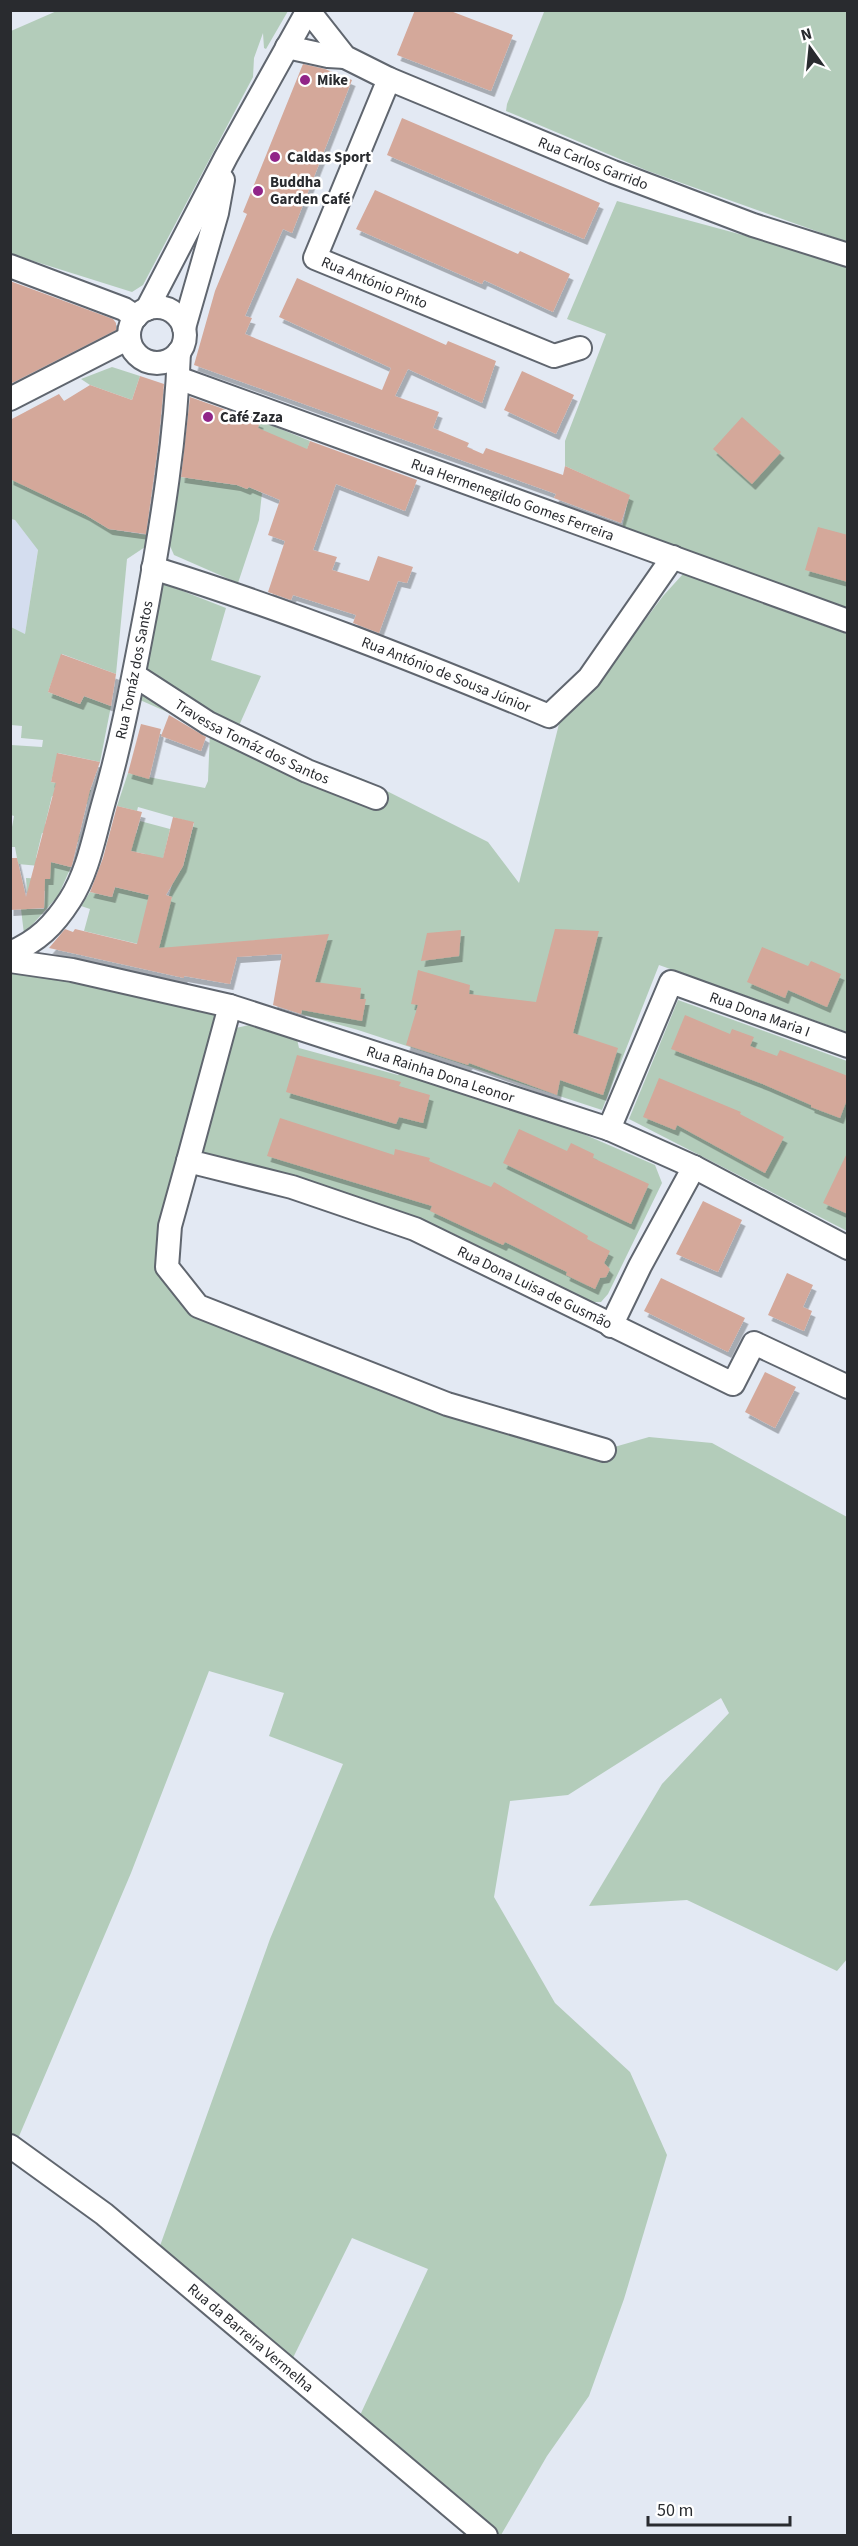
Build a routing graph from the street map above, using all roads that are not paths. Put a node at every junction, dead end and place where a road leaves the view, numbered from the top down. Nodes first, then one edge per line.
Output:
1 (308, 10) edge
2 (287, 47) junction
3 (345, 57) junction
4 (389, 79) junction
5 (226, 157) junction
6 (848, 255) edge
7 (10, 266) edge
8 (137, 321) junction
9 (184, 328) junction
10 (580, 348) dead end
11 (179, 352) junction
12 (178, 378) junction
13 (10, 399) edge
14 (672, 557) junction
15 (153, 568) junction
16 (848, 621) edge
17 (134, 675) junction
18 (376, 798) dead end
19 (10, 953) edge
20 (10, 961) edge
21 (230, 1006) junction
22 (848, 1046) edge
23 (609, 1130) junction
24 (188, 1161) junction
25 (694, 1167) junction
26 (848, 1248) edge
27 (611, 1326) junction
28 (848, 1387) edge
29 (604, 1450) dead end
30 (10, 2146) edge
31 (486, 2535) edge

1 - 2 street
1 - 3 street, Rua Carlos Garrido
2 - 3 street, Rua Carlos Garrido
2 - 5 street
3 - 4 street, Rua Carlos Garrido
4 - 6 street, Rua Carlos Garrido
4 - 10 street, Rua António Pinto
5 - 8 street
5 - 9 street
7 - 8 street
8 - 9 street
8 - 11 street
8 - 13 street
9 - 11 street
11 - 12 street, Rua Tomáz dos Santos
12 - 14 street, Rua Hermenegildo Gomes Ferreira
12 - 15 street, Rua Tomáz dos Santos
14 - 15 street, Rua António de Sousa Júnior
14 - 16 street, Rua Hermenegildo Gomes Ferreira
15 - 17 street, Rua Tomáz dos Santos
17 - 18 street, Travessa Tomáz dos Santos
17 - 19 street, Rua Tomáz dos Santos
20 - 21 street, Rua Rainha Dona Leonor
21 - 23 street, Rua Rainha Dona Leonor
21 - 24 street
22 - 23 street, Rua Dona Maria I
23 - 25 street, Rua Rainha Dona Leonor
24 - 27 street, Rua Dona Luisa de Gusmão
24 - 29 street
25 - 26 street, Rua Rainha Dona Leonor
25 - 27 street
27 - 28 street, Rua Dona Luisa de Gusmão
30 - 31 street, Rua da Barreira Vermelha

